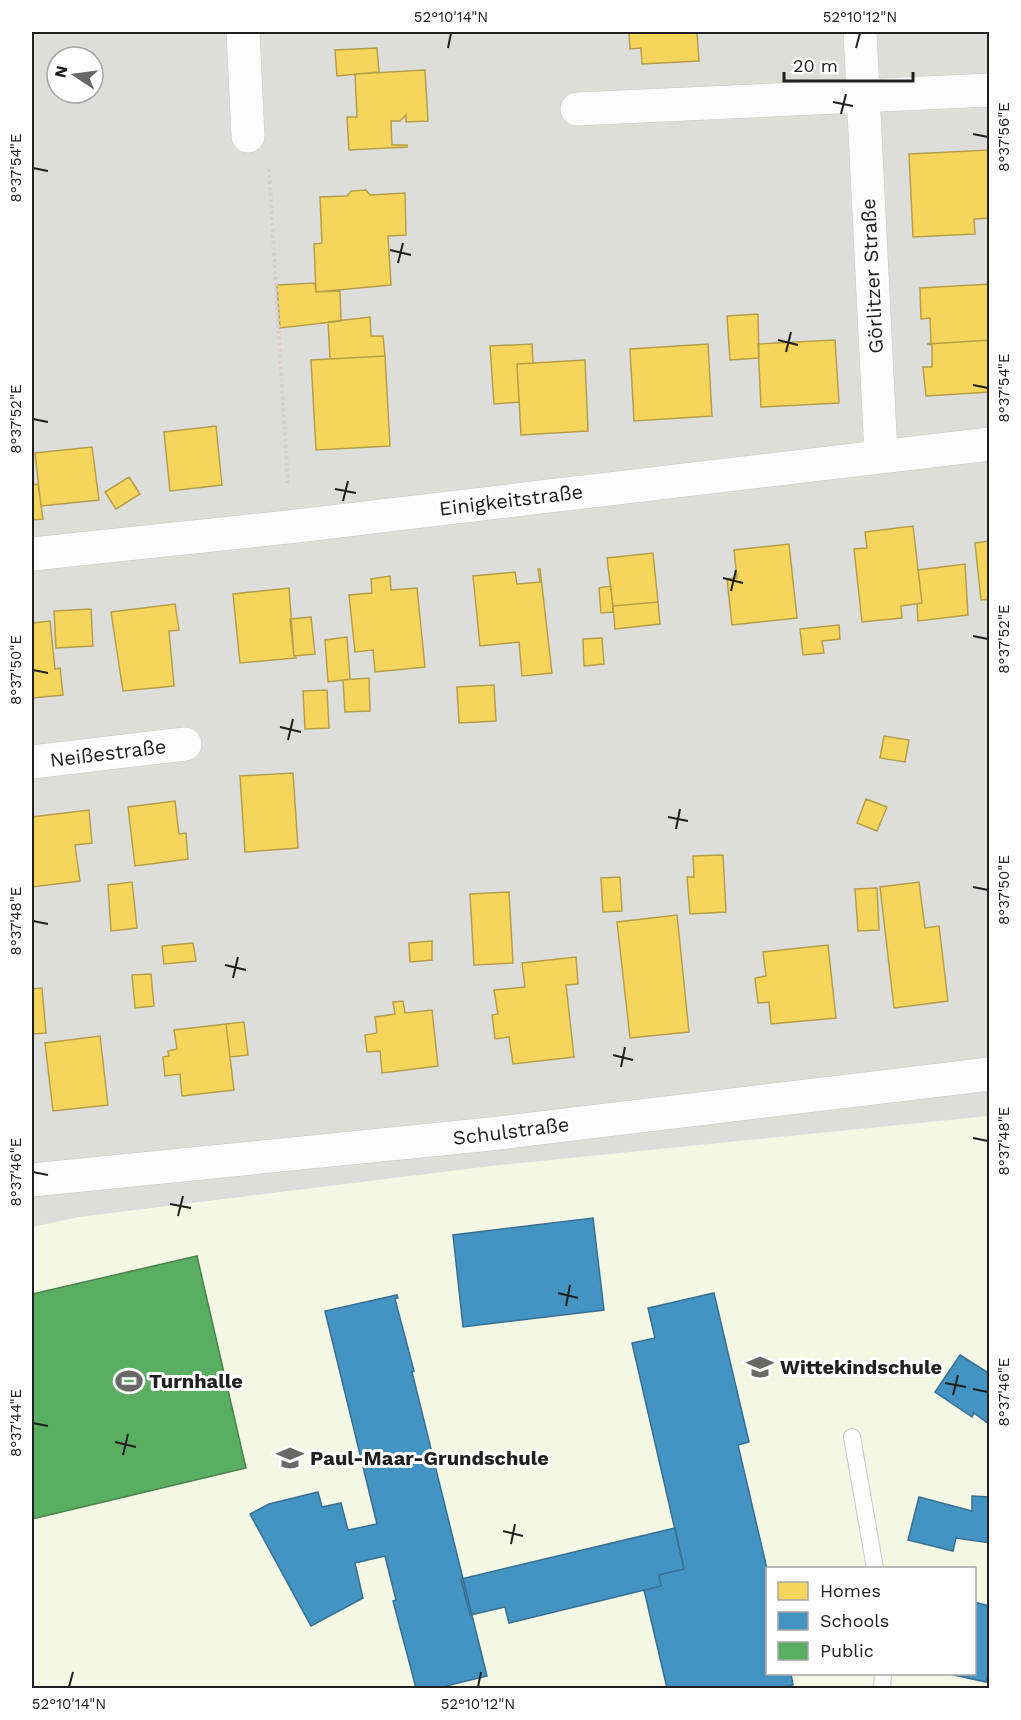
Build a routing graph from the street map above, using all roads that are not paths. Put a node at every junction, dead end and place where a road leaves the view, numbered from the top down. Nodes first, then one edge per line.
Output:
1 (243, 32) edge
2 (860, 32) edge
3 (990, 90) edge
4 (863, 96) junction
5 (577, 109) dead end
6 (248, 136) road end
7 (990, 444) edge
8 (881, 455) junction
9 (32, 554) edge
10 (185, 744) dead end
11 (32, 762) edge
12 (990, 1074) edge
13 (32, 1180) edge
14 (852, 1437) dead end
15 (875, 1567) edge

1 - 6 street
2 - 4 street, Görlitzer Straße
3 - 4 street
4 - 5 street
4 - 8 street, Görlitzer Straße
7 - 8 street, Einigkeitstraße
8 - 9 street, Einigkeitstraße
10 - 11 street, Neißestraße
12 - 13 street, Schulstraße
14 - 15 lane

